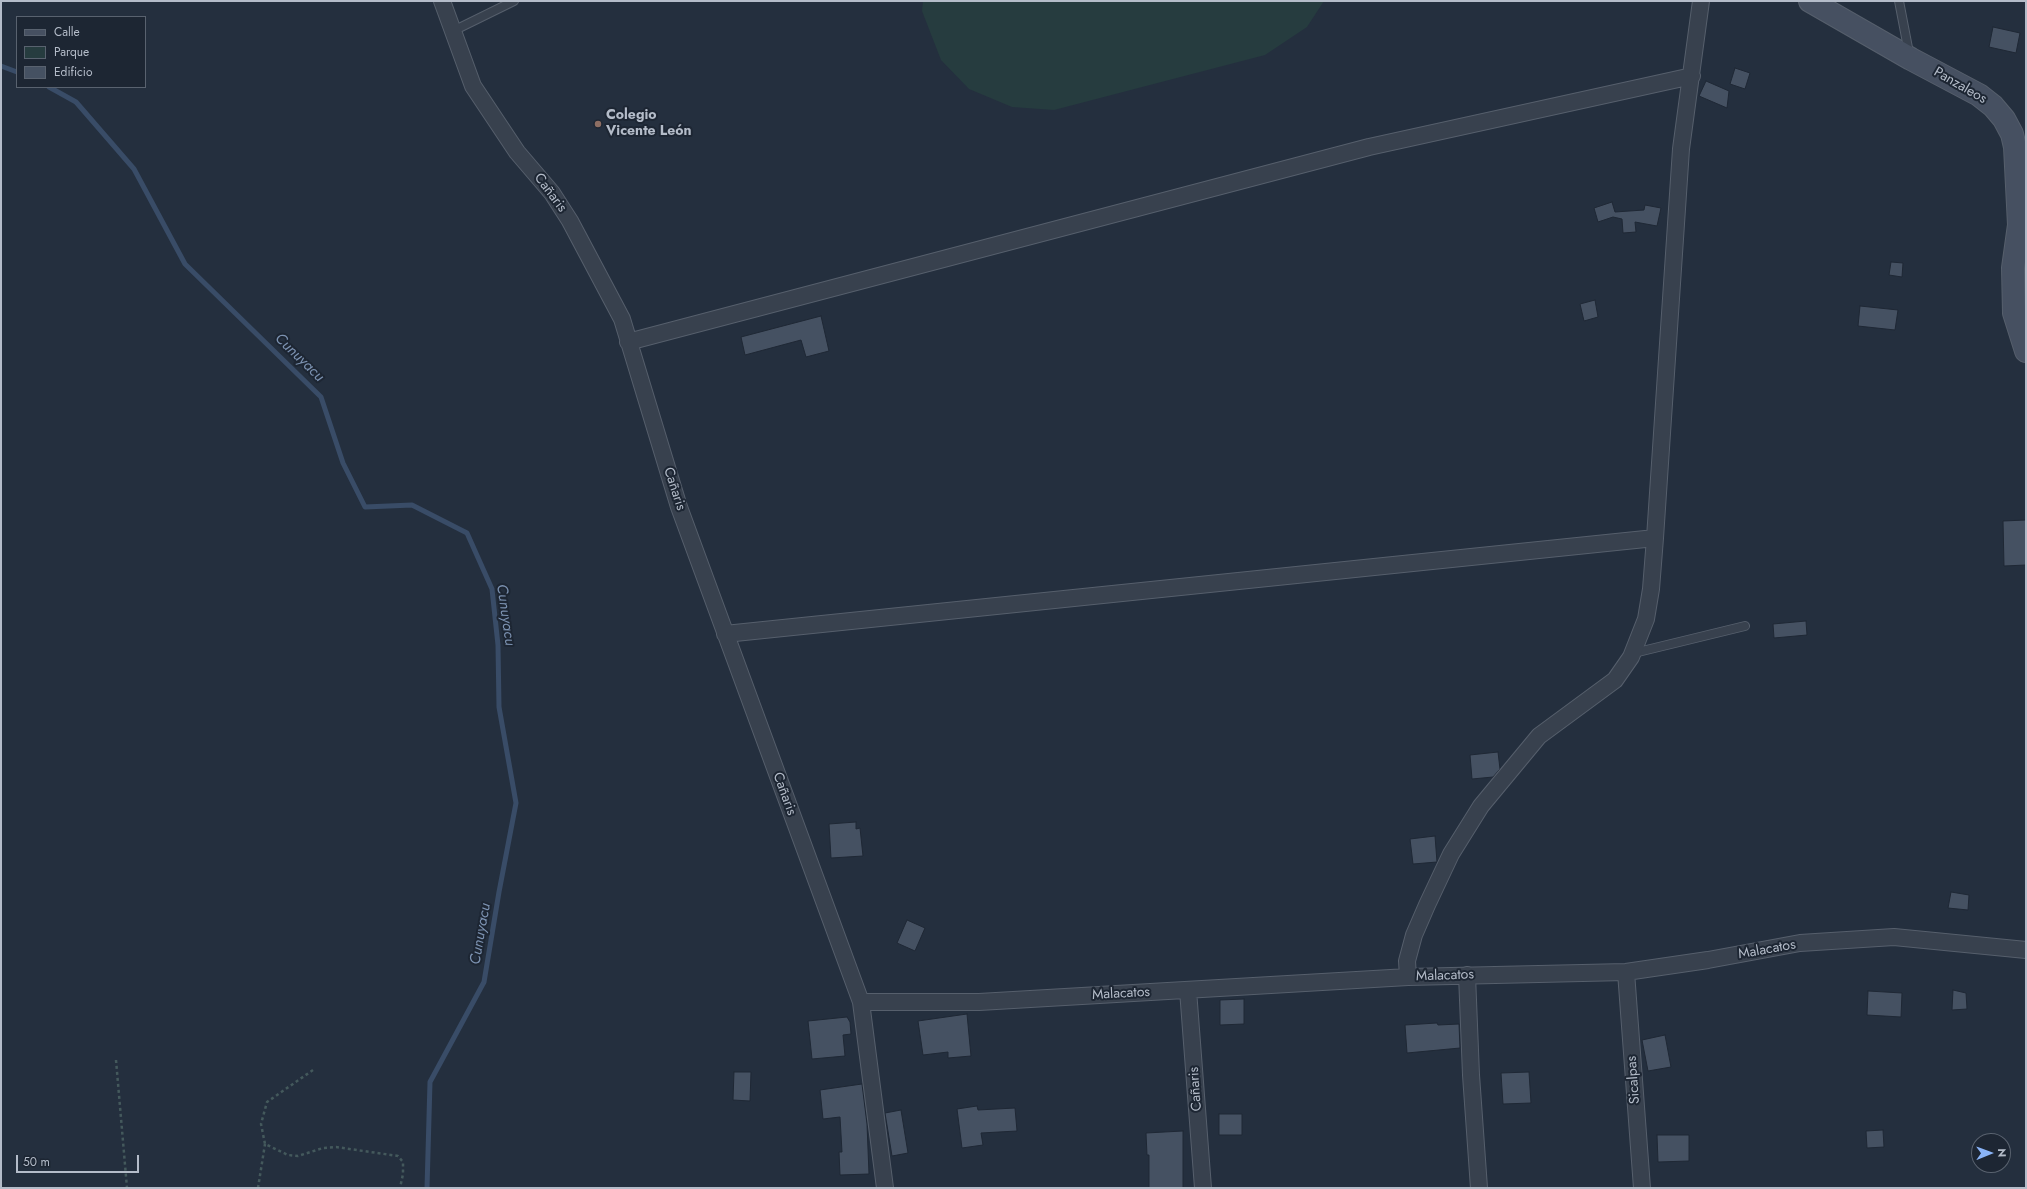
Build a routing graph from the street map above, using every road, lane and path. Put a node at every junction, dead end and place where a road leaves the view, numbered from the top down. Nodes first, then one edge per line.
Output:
1 (442, 1) edge
2 (514, 1) edge
3 (1702, 1) edge
4 (1810, 1) edge
5 (1899, 1) edge
6 (453, 31) junction
7 (1910, 59) junction
8 (1692, 76) junction
9 (628, 342) junction
10 (2026, 351) edge
11 (1655, 538) junction
12 (1745, 626) dead end
13 (725, 634) junction
14 (1634, 653) junction
15 (2026, 950) edge
16 (1626, 972) junction
17 (1467, 975) junction
18 (1408, 977) junction
19 (1188, 990) junction
20 (861, 1002) junction
21 (116, 1060) dead end
22 (313, 1070) dead end
23 (265, 1144) junction
24 (127, 1188) edge
25 (258, 1188) edge
26 (400, 1188) edge
27 (884, 1188) edge
28 (1203, 1188) edge
29 (1479, 1188) edge
30 (1642, 1188) edge

1 - 6 street, Cañaris
2 - 6 lane
3 - 8 street
4 - 7 street, Panzaleos
5 - 7 lane
6 - 9 street, Cañaris
7 - 10 street, Panzaleos
8 - 9 street
8 - 11 street
9 - 13 street, Cañaris
11 - 13 street
11 - 14 street
12 - 14 lane
13 - 20 street, Cañaris
14 - 18 street
15 - 16 street, Malacatos
16 - 17 street, Malacatos
16 - 30 street, Sicalpas
17 - 18 street, Malacatos
17 - 29 street
18 - 19 street, Malacatos
19 - 20 street, Malacatos
19 - 28 street, Cañaris
20 - 27 street, Cañaris
21 - 24 path
22 - 23 path
23 - 25 path
23 - 26 path

